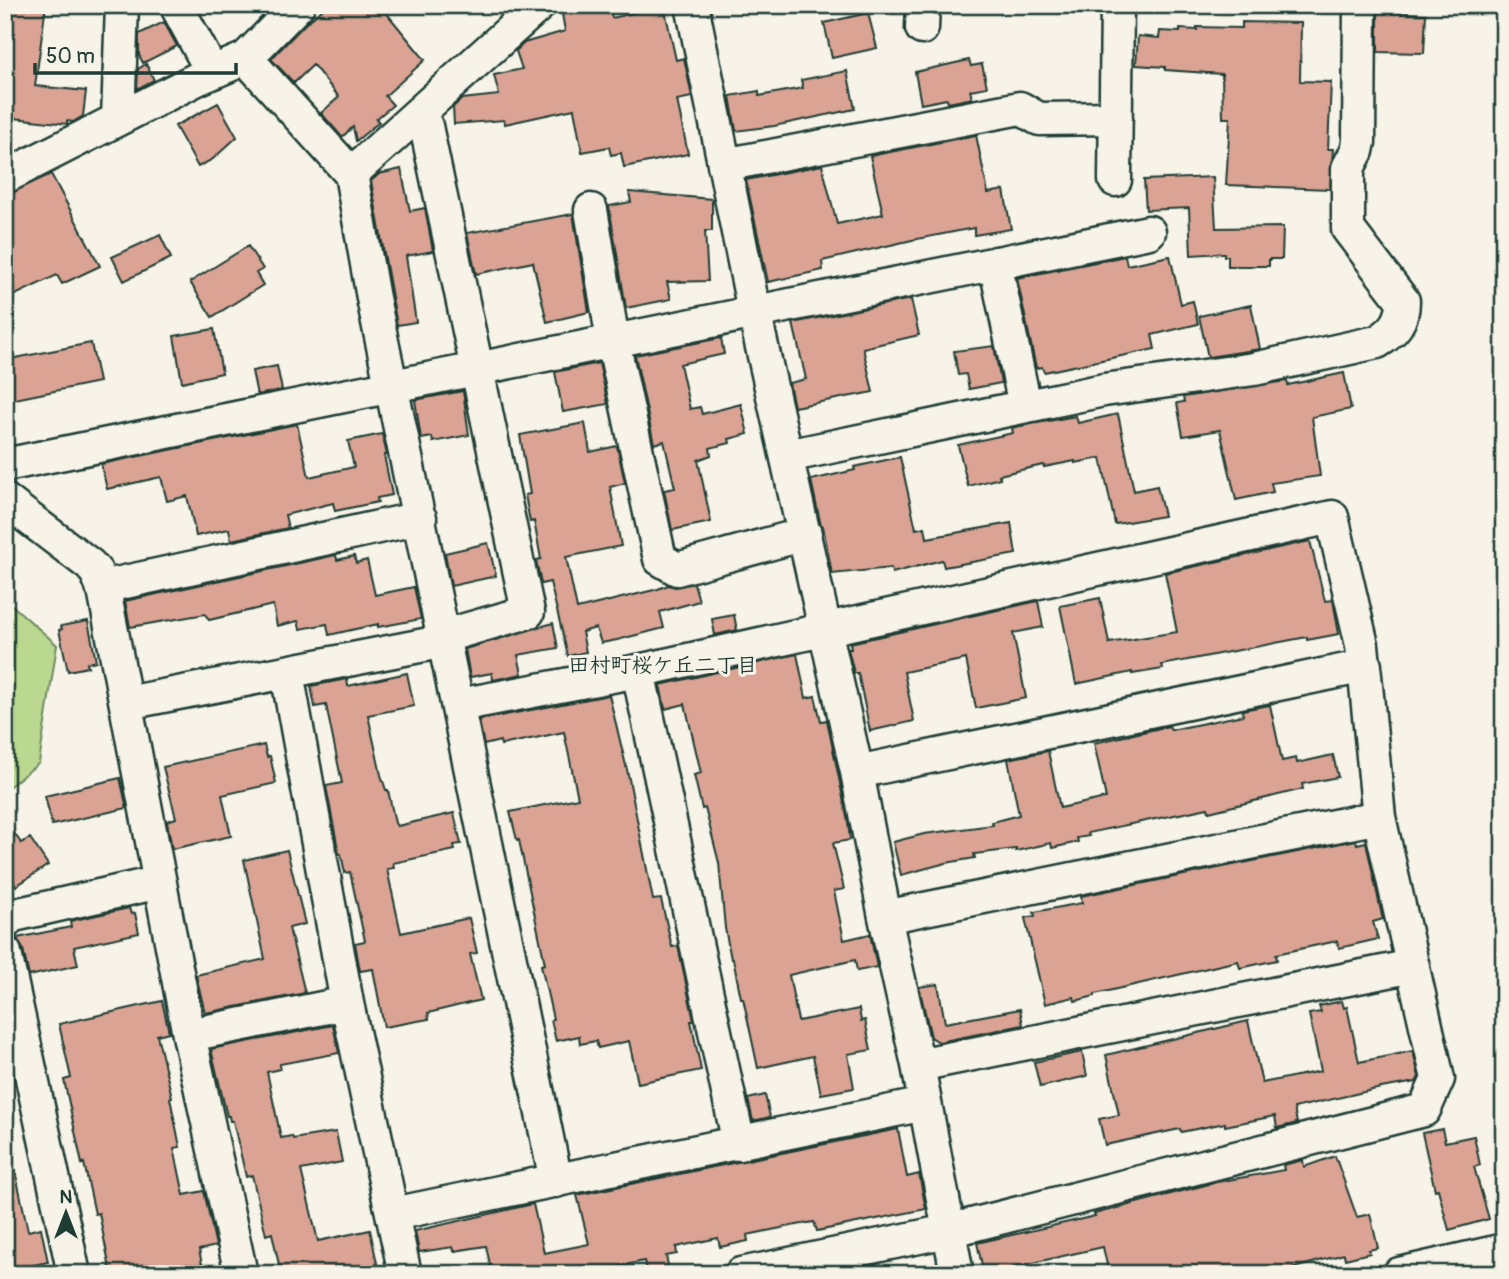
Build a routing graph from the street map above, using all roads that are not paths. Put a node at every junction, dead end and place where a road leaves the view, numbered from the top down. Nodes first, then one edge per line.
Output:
1 (122, 5) edge
2 (176, 5) edge
3 (299, 5) edge
4 (539, 5) edge
5 (692, 5) edge
6 (1117, 5) edge
7 (1360, 5) edge
8 (246, 58) junction
9 (212, 72) junction
10 (419, 113) junction
11 (1116, 118) junction
12 (118, 119) junction
13 (724, 165) junction
14 (351, 174) junction
15 (5, 177) edge
16 (1115, 180) dead end
17 (591, 210) dead end
18 (1149, 232) dead end
19 (995, 263) junction
20 (754, 311) junction
21 (614, 341) junction
22 (476, 370) junction
23 (392, 388) junction
24 (1026, 406) junction
25 (787, 456) junction
26 (5, 465) edge
27 (5, 500) edge
28 (420, 518) junction
29 (804, 534) junction
30 (102, 587) junction
31 (825, 629) junction
32 (444, 638) junction
33 (1365, 666) junction
34 (638, 671) junction
35 (287, 673) junction
36 (127, 703) junction
37 (459, 705) junction
38 (857, 772) junction
39 (1379, 817) junction
40 (160, 882) junction
41 (885, 917) junction
42 (5, 923) edge
43 (5, 953) edge
44 (1413, 966) junction
45 (348, 1003) junction
46 (190, 1035) junction
47 (918, 1065) junction
48 (925, 1104) junction
49 (739, 1144) junction
50 (556, 1181) junction
51 (393, 1214) junction
52 (948, 1231) junction
53 (1504, 1250) edge
54 (74, 1274) edge
55 (241, 1274) edge
56 (405, 1274) edge
57 (741, 1274) edge
58 (957, 1274) edge
59 (1399, 1274) edge

1 - 12 street
2 - 9 street
3 - 8 street
4 - 10 street
5 - 13 street
6 - 11 street
7 - 24 street
8 - 9 street
8 - 14 street
9 - 12 street
10 - 14 street
10 - 22 street
11 - 13 street
11 - 16 street
12 - 15 street
13 - 20 street
14 - 23 street
17 - 21 street
18 - 19 street
19 - 20 street
19 - 24 street
20 - 21 street
20 - 25 street
21 - 22 street
21 - 29 street
22 - 23 street
22 - 32 street
23 - 26 street
23 - 28 street
24 - 25 street
25 - 29 street
27 - 30 street
28 - 30 street
28 - 32 street
29 - 31 street
30 - 36 street
31 - 33 street
31 - 34 street
31 - 38 street
32 - 35 street
32 - 37 street
33 - 38 street
33 - 39 street
34 - 37 street
34 - 49 street
35 - 36 street
35 - 45 street
36 - 40 street
37 - 50 street
38 - 41 street
39 - 41 street
39 - 44 street
40 - 42 street
40 - 46 street
41 - 47 street
43 - 54 street
44 - 47 street
44 - 52 street
45 - 46 street
45 - 51 street
46 - 55 street
47 - 48 street
48 - 49 street
48 - 52 street
49 - 50 street
50 - 51 street
51 - 56 street
52 - 57 street
52 - 58 street
53 - 59 street

